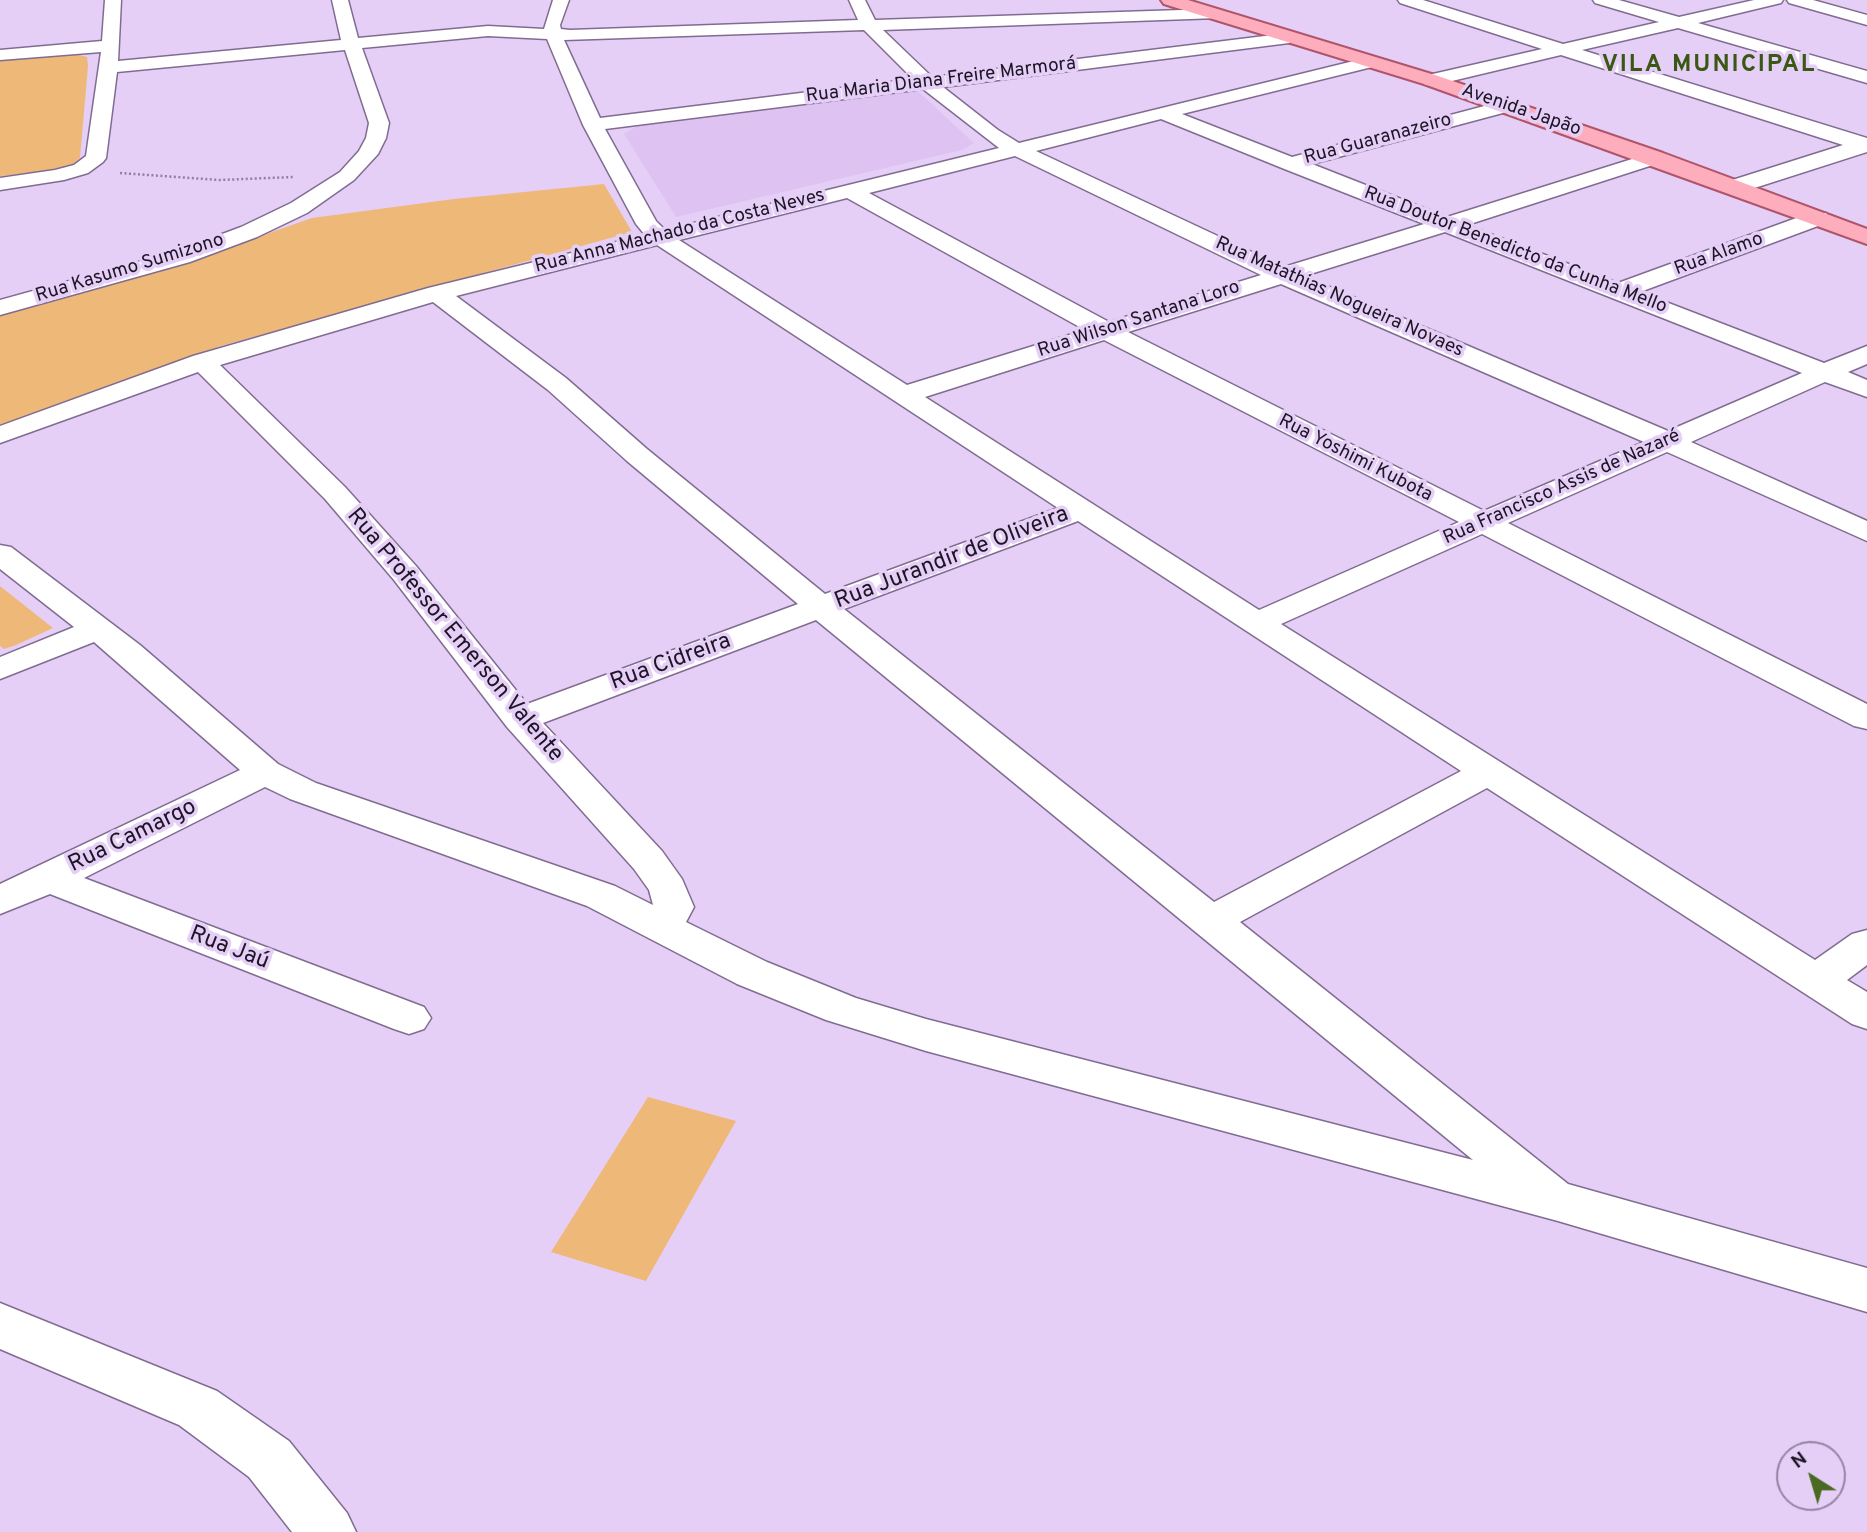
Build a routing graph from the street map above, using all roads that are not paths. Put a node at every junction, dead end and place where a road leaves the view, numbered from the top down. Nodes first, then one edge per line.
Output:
1 (113, 0) edge
2 (340, 0) edge
3 (561, 0) edge
4 (856, 0) edge
5 (1170, 0) edge
6 (1406, 0) edge
7 (1601, 0) edge
8 (1775, 0) edge
9 (1795, 0) edge
10 (1212, 14) junction
11 (1867, 20) edge
12 (1677, 23) junction
13 (869, 26) junction
14 (553, 34) junction
15 (1289, 37) junction
16 (351, 43) junction
17 (110, 46) junction
18 (1561, 49) junction
19 (0, 55) edge
20 (1370, 62) junction
21 (109, 67) junction
22 (1867, 77) edge
23 (1432, 80) junction
24 (927, 83) junction
25 (1507, 106) junction
26 (1162, 113) junction
27 (593, 125) junction
28 (1866, 145) edge
29 (1014, 148) junction
30 (1655, 158) junction
31 (1289, 164) junction
32 (0, 184) edge
33 (1734, 187) junction
34 (848, 190) junction
35 (1818, 218) junction
36 (1447, 224) junction
37 (659, 237) junction
38 (1867, 237) edge
39 (1282, 275) junction
40 (1619, 291) junction
41 (437, 293) junction
42 (0, 308) edge
43 (1104, 330) junction
44 (1867, 354) edge
45 (202, 362) junction
46 (1825, 373) junction
47 (1867, 389) edge
48 (905, 395) junction
49 (0, 435) edge
50 (1666, 442) junction
51 (1083, 509) junction
52 (1483, 524) junction
53 (1867, 532) edge
54 (0, 554) edge
55 (822, 608) junction
56 (1258, 622) junction
57 (97, 629) junction
58 (0, 669) edge
59 (1867, 718) edge
60 (520, 719) junction
61 (264, 772) junction
62 (1488, 772) junction
63 (49, 879) junction
64 (0, 900) edge
65 (1210, 921) junction
66 (663, 926) junction
67 (1867, 944) edge
68 (1817, 980) junction
69 (1867, 1013) edge
70 (410, 1018) dead end
71 (1558, 1201) junction
72 (1867, 1290) edge
73 (0, 1325) edge
74 (327, 1532) edge

1 - 17 street
2 - 16 street, Rua Kasumo Sumizono
3 - 14 street
4 - 13 street, Rua Matathias Nogueira Novaes
5 - 10 main road, Avenida Japão
6 - 18 street
7 - 12 street
8 - 12 street
9 - 11 street
10 - 13 street
10 - 15 main road, Avenida Japão
12 - 18 street
12 - 22 street
13 - 14 street
13 - 24 street, Rua Matathias Nogueira Novaes
14 - 16 street
14 - 27 street
15 - 20 main road, Avenida Japão
15 - 24 street, Rua Maria Diana Freire Marmorá
16 - 21 street
16 - 42 street, Rua Kasumo Sumizono
17 - 19 street
17 - 21 street
18 - 23 street
18 - 28 street
20 - 23 main road, Avenida Japão
20 - 26 street, Rua Anna Machado da Costa Neves
21 - 32 street
23 - 25 main road, Avenida Japão
24 - 27 street, Rua Maria Diana Freire Marmorá
24 - 29 street, Rua Matathias Nogueira Novaes
25 - 30 main road, Avenida Japão
25 - 31 street, Rua Guaranazeiro
26 - 29 street, Rua Anna Machado da Costa Neves
26 - 31 street, Rua Doutor Benedicto da Cunha Mello
27 - 37 street
28 - 33 street
29 - 34 street, Rua Anna Machado da Costa Neves
29 - 39 street, Rua Matathias Nogueira Novaes
30 - 33 main road, Avenida Japão
30 - 36 street, Rua Wilson Santana Loro
31 - 36 street, Rua Doutor Benedicto da Cunha Mello
33 - 35 main road, Avenida Japão
34 - 37 street, Rua Anna Machado da Costa Neves
34 - 43 street, Rua Yoshimi Kubota
35 - 38 main road, Avenida Japão
35 - 40 street, Rua Alamo
36 - 39 street, Rua Wilson Santana Loro
36 - 40 street, Rua Doutor Benedicto da Cunha Mello
37 - 41 street, Rua Anna Machado da Costa Neves
37 - 48 street
39 - 43 street, Rua Wilson Santana Loro
39 - 50 street, Rua Matathias Nogueira Novaes
40 - 46 street, Rua Doutor Benedicto da Cunha Mello
41 - 45 street, Rua Anna Machado da Costa Neves
41 - 55 street
43 - 48 street, Rua Wilson Santana Loro
43 - 52 street, Rua Yoshimi Kubota
44 - 46 street, Rua Francisco Assis de Nazaré
45 - 49 street, Rua Anna Machado da Costa Neves
45 - 60 street, Rua Professor Emerson Valente
46 - 47 street, Rua Doutor Benedicto da Cunha Mello
46 - 50 street, Rua Francisco Assis de Nazaré
48 - 51 street
50 - 52 street, Rua Francisco Assis de Nazaré
50 - 53 street, Rua Matathias Nogueira Novaes
51 - 55 street, Rua Jurandir de Oliveira
51 - 56 street
52 - 56 street, Rua Francisco Assis de Nazaré
52 - 59 street, Rua Yoshimi Kubota
54 - 57 street
55 - 60 street, Rua Cidreira
55 - 65 street
56 - 62 street
57 - 58 street
57 - 61 street
60 - 66 street, Rua Professor Emerson Valente
61 - 63 street, Rua Camargo
61 - 66 street
62 - 65 street
62 - 68 street
63 - 64 street, Rua Camargo
63 - 70 street, Rua Jaú
65 - 71 street
66 - 71 street
67 - 68 street
68 - 69 street
71 - 72 street
73 - 74 street

